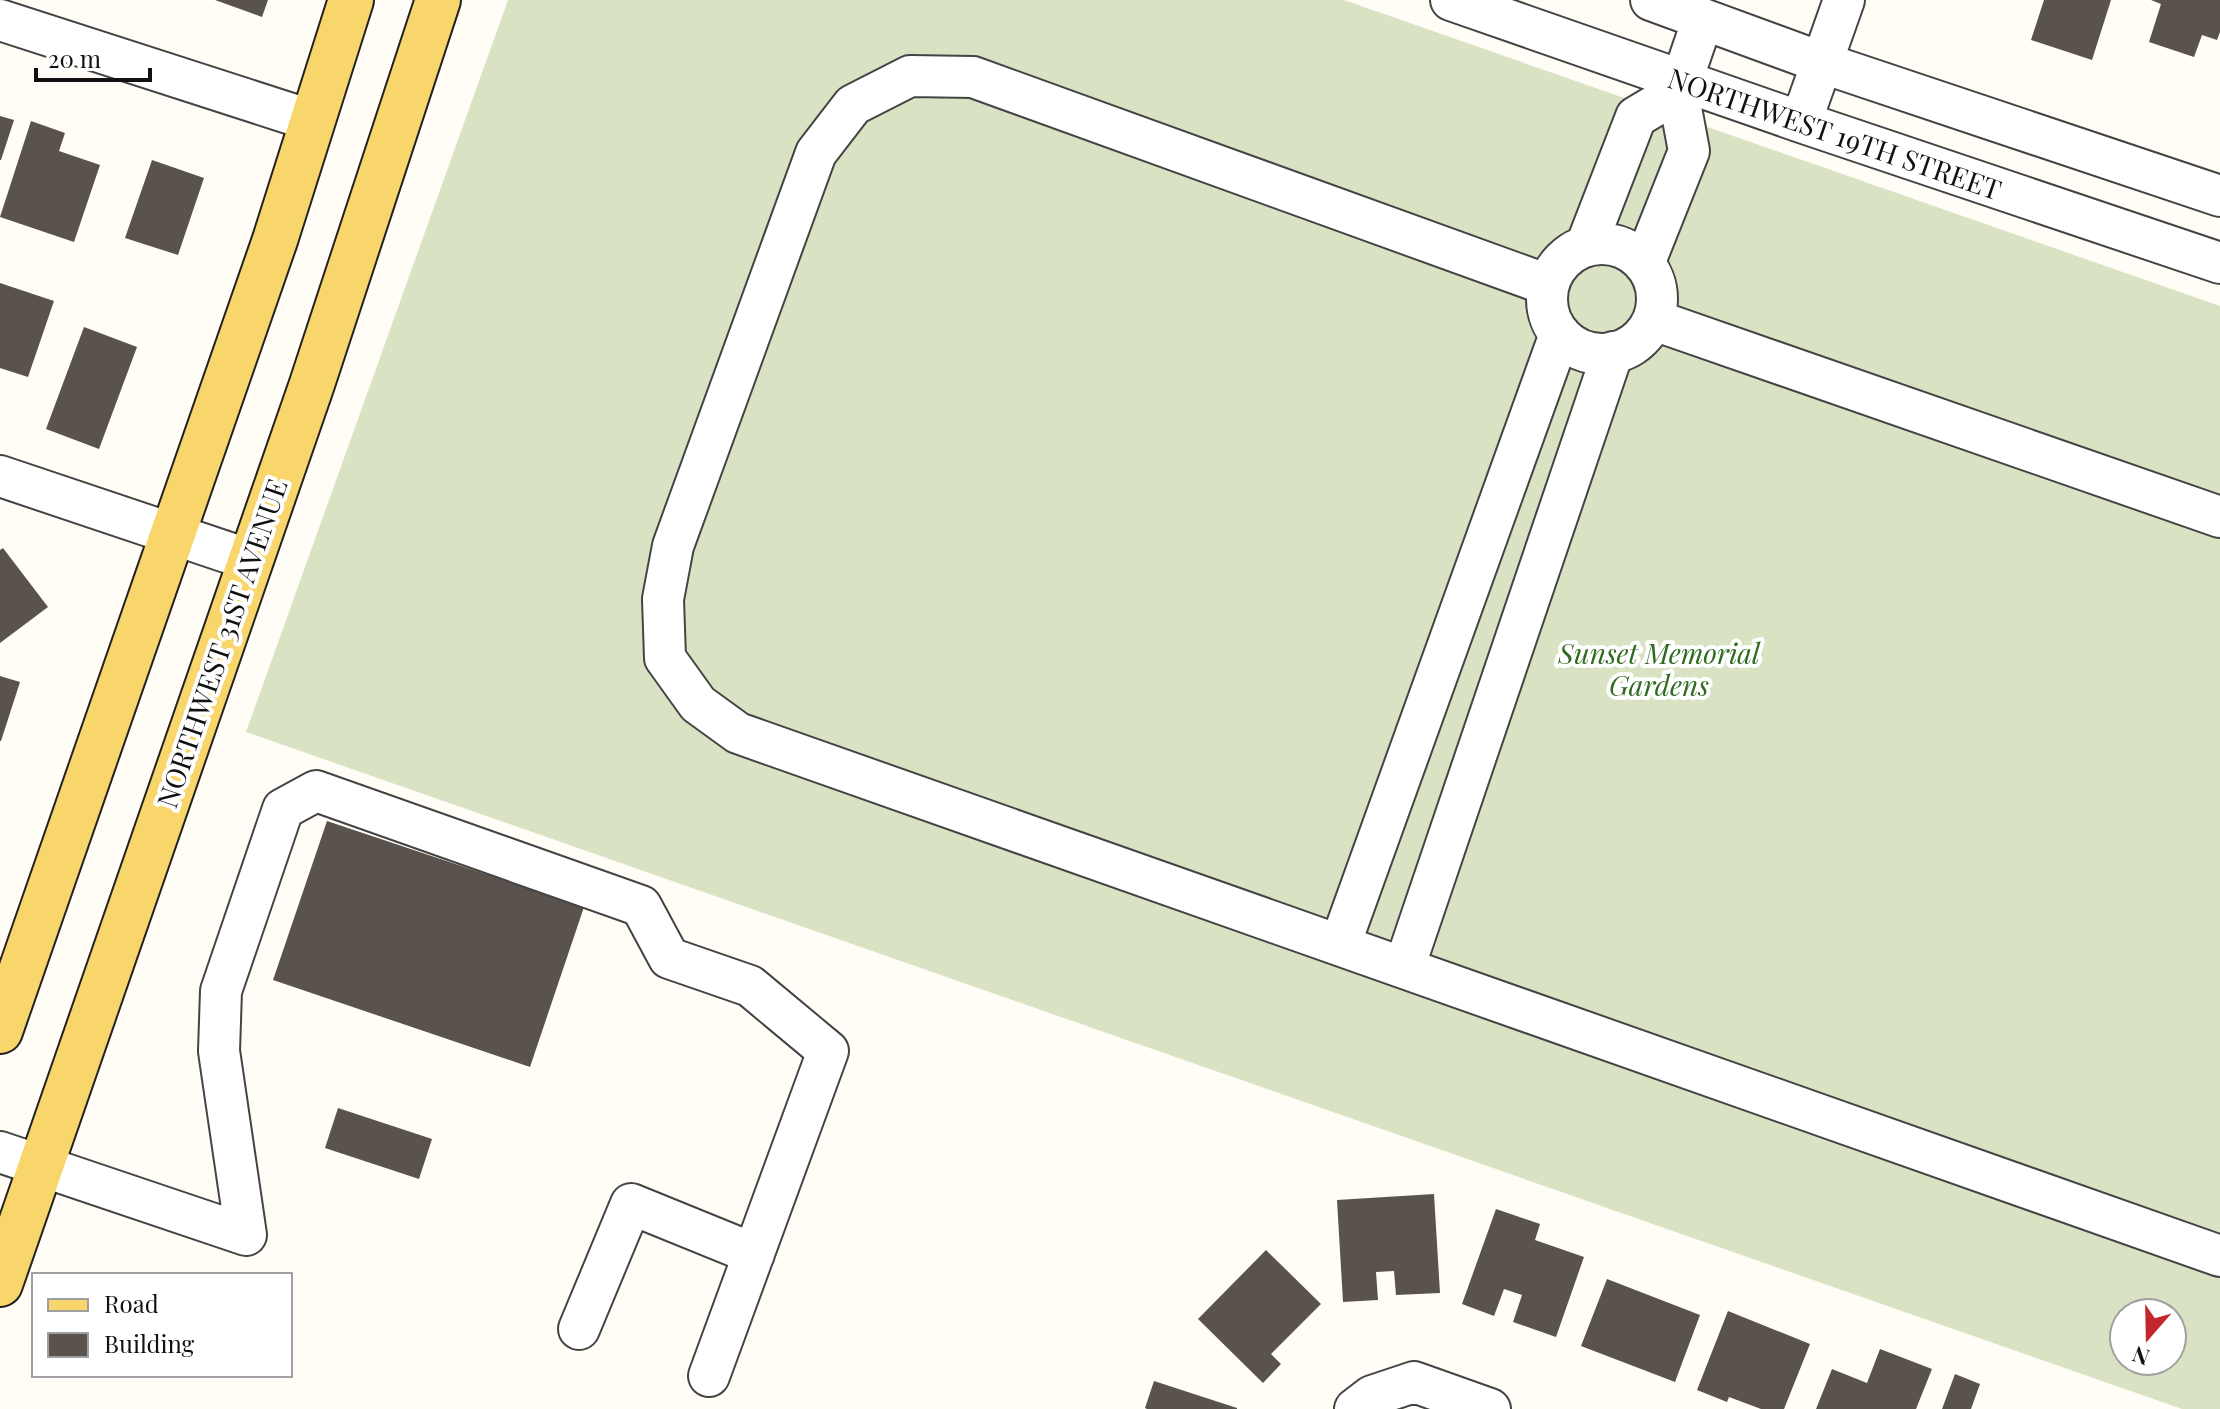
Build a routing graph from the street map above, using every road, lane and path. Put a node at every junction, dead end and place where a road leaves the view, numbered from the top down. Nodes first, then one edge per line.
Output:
1 (351, 0) edge
2 (438, 0) edge
3 (1451, 0) edge
4 (1651, 0) edge
5 (1844, 0) edge
6 (1506, 9) edge
7 (1703, 19) junction
8 (0, 20) edge
9 (1823, 63) junction
10 (1680, 86) junction
11 (313, 121) junction
12 (1801, 122) junction
13 (2220, 196) edge
14 (1586, 246) junction
15 (2220, 263) edge
16 (1644, 264) junction
17 (1548, 285) junction
18 (1654, 320) junction
19 (1560, 334) junction
20 (1613, 352) junction
21 (0, 476) edge
22 (2220, 517) edge
23 (173, 532) junction
24 (250, 560) junction
25 (1340, 945) junction
26 (1404, 968) junction
27 (0, 1031) edge
28 (0, 1152) edge
29 (41, 1166) junction
30 (754, 1254) junction
31 (2220, 1256) edge
32 (0, 1284) edge
33 (579, 1329) dead end
34 (709, 1376) dead end
35 (1355, 1409) edge
36 (1490, 1409) edge

1 - 11 main road
2 - 24 main road, NORTHWEST 31ST AVENUE
3 - 6 street, NORTHWEST 19TH STREET
4 - 7 street
5 - 9 street
6 - 10 street, NORTHWEST 19TH STREET
7 - 9 street
7 - 10 street
8 - 11 street
9 - 12 street
9 - 13 street
10 - 12 street, NORTHWEST 19TH STREET
10 - 14 street
10 - 16 street
11 - 23 main road
12 - 15 street, NORTHWEST 19TH STREET
14 - 16 street
14 - 17 street
16 - 18 street
17 - 19 street
17 - 25 street
18 - 20 street
18 - 22 street
19 - 20 street
19 - 25 street
20 - 26 street
21 - 23 street
23 - 24 street
23 - 27 main road
24 - 29 main road, NORTHWEST 31ST AVENUE
25 - 26 street
26 - 31 street
28 - 29 street
29 - 30 street
29 - 32 main road, NORTHWEST 31ST AVENUE
30 - 33 street
30 - 34 street
35 - 36 street

